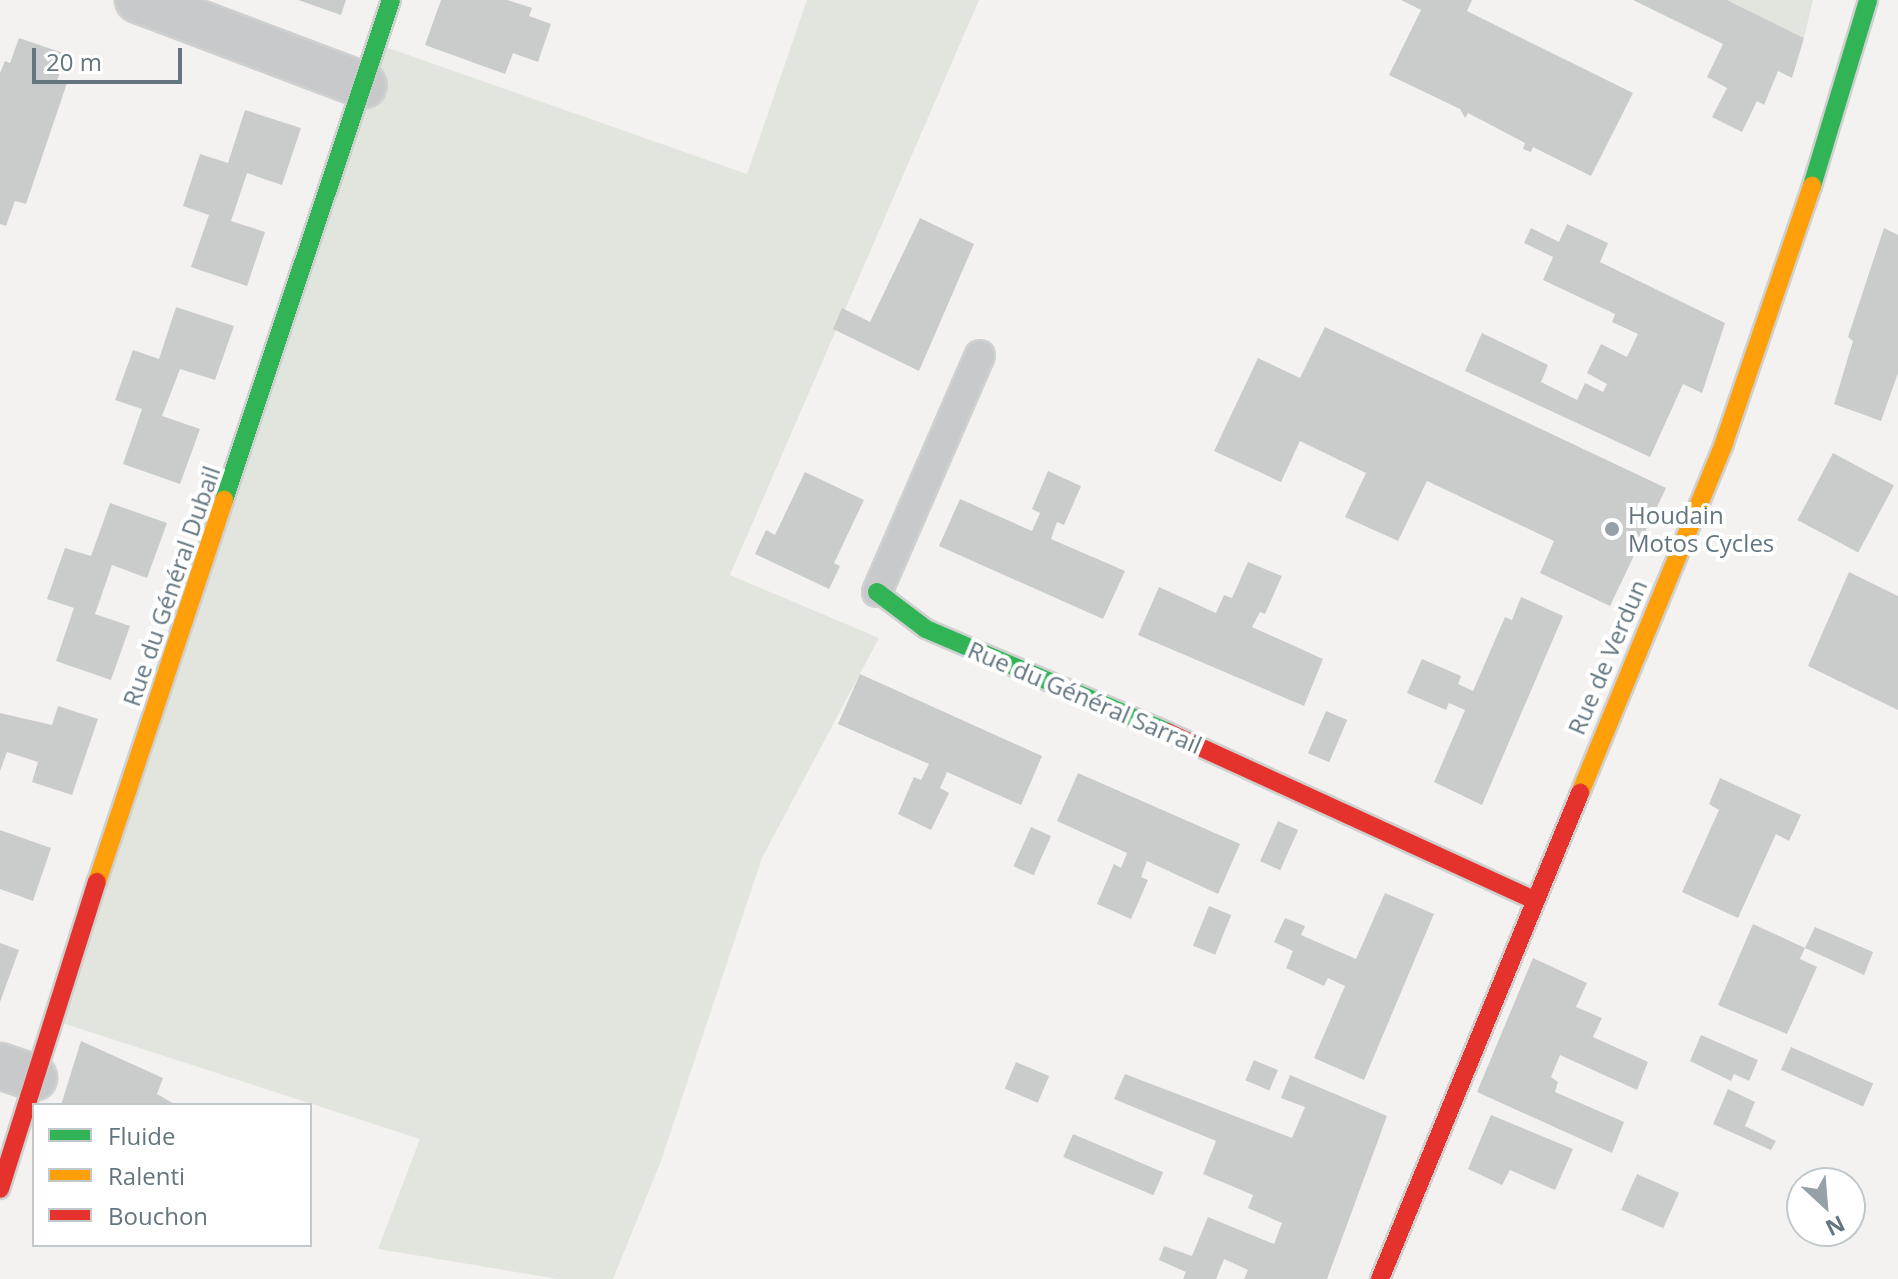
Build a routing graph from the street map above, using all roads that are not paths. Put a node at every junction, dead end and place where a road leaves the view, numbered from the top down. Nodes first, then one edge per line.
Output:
1 (138, 0) edge
2 (391, 0) edge
3 (1868, 0) edge
4 (363, 85) junction
5 (980, 355) dead end
6 (877, 592) joint
7 (1534, 900) junction
8 (17, 1072) edge
9 (0, 1189) edge
10 (1380, 1279) edge

1 - 4 street
2 - 4 street, Rue du Général Dubail
3 - 7 street, Rue de Verdun
4 - 8 street, Rue du Général Dubail
5 - 6 lane, Rue du Général Sarrail
6 - 7 street, Rue du Général Sarrail
7 - 10 street, Rue de Verdun
8 - 9 street, Rue du Général Dubail

